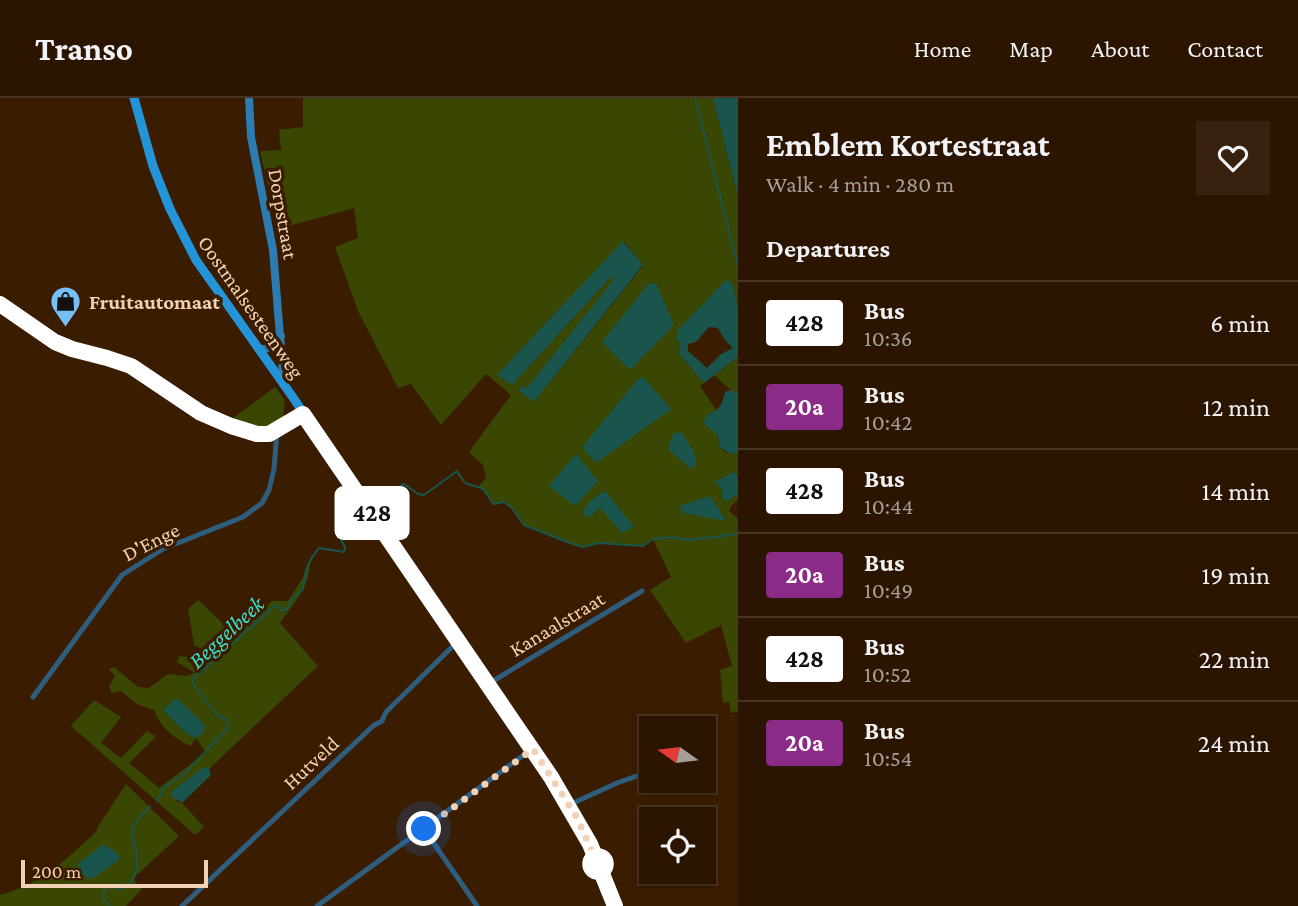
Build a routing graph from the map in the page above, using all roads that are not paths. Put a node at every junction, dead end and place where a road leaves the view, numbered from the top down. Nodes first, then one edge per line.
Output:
1 (134, 98) edge
2 (249, 98) edge
3 (0, 304) edge
4 (281, 341) junction
5 (259, 350) junction
6 (265, 359) junction
7 (284, 385) junction
8 (303, 414) junction
9 (276, 431) junction
10 (642, 591) dead end
11 (459, 640) junction
12 (488, 684) junction
13 (33, 696) dead end
14 (533, 749) junction
15 (639, 775) edge
16 (569, 805) junction
17 (424, 829) junction
18 (182, 906) edge
19 (317, 906) edge
20 (477, 906) edge
21 (615, 906) edge

1 - 5 main road, Oostmalsesteenweg
2 - 4 street, Dorpstraat
3 - 9 street
4 - 5 street
4 - 6 street
4 - 7 street, Dorpstraat
5 - 6 main road, Oostmalsesteenweg
6 - 7 main road, Oostmalsesteenweg
7 - 8 main road, Oostmalsesteenweg
8 - 9 street
8 - 11 main road, Oostmalsesteenweg
9 - 13 street, D'Enge
10 - 12 street, Kanaalstraat
11 - 12 main road, Oostmalsesteenweg
11 - 18 street, Hutveld
12 - 14 main road, Oostmalsesteenweg
14 - 16 main road, Oostmalsesteenweg
14 - 17 street
15 - 16 street
16 - 21 main road, Oostmalsesteenweg
17 - 19 street
17 - 20 street

